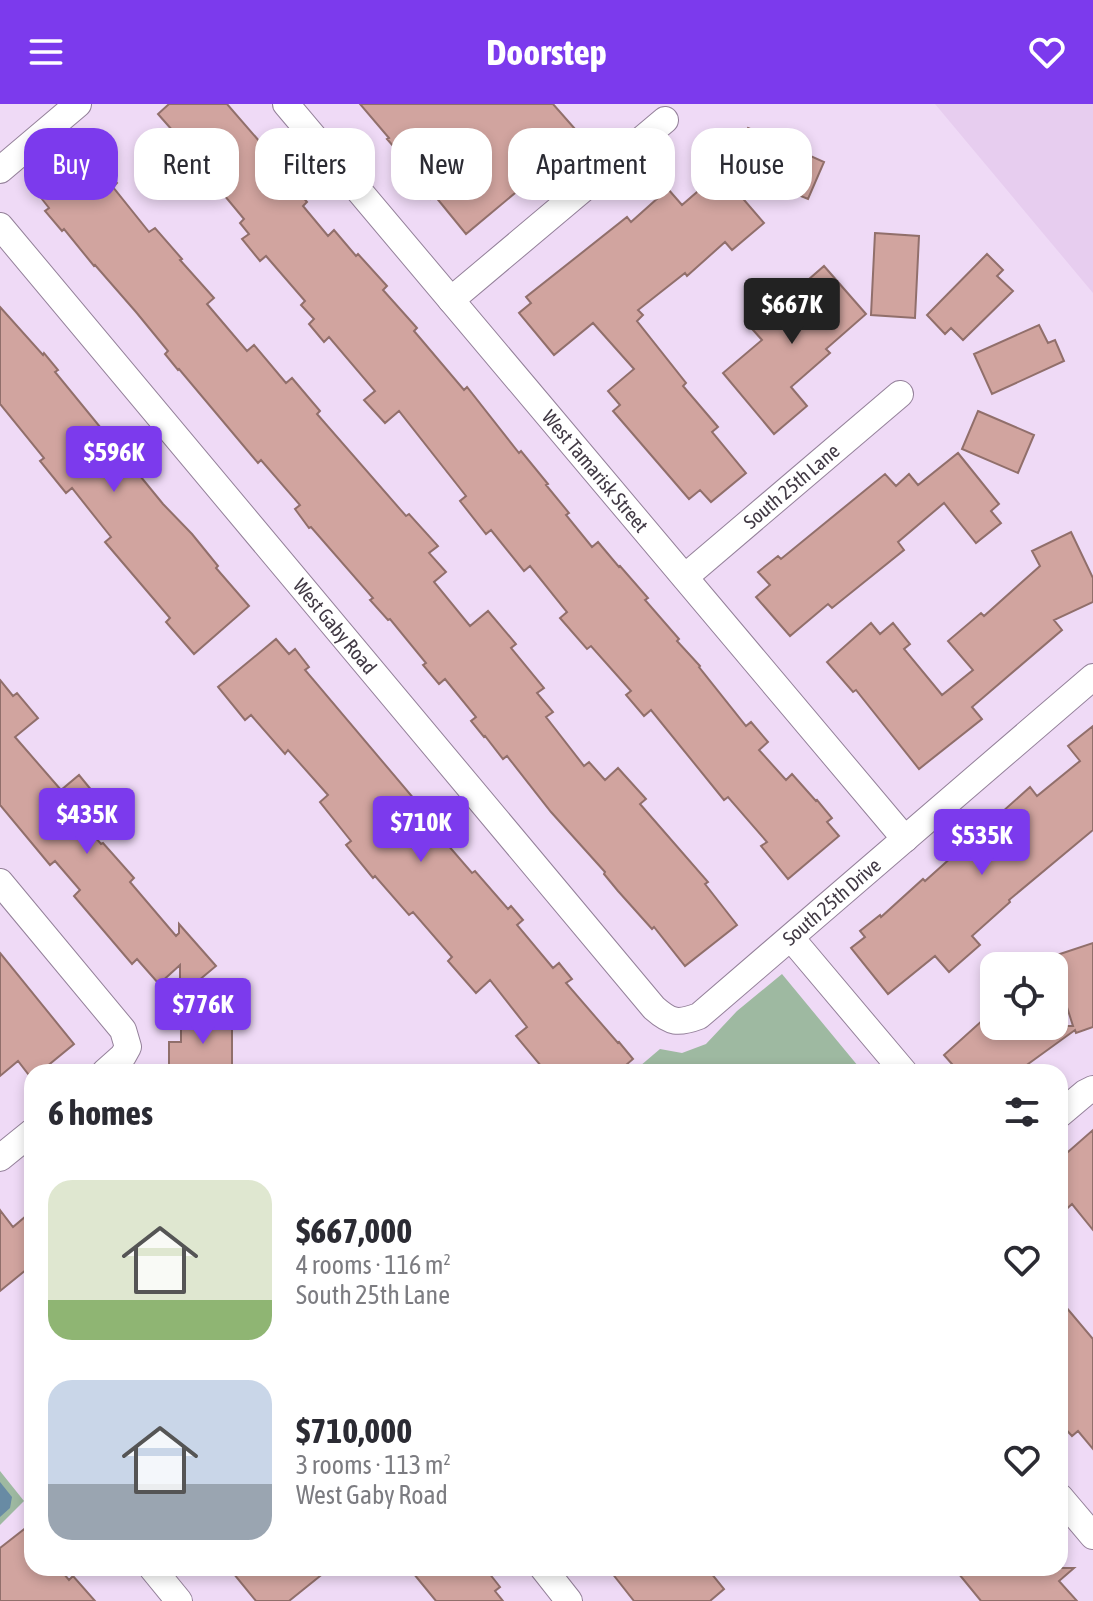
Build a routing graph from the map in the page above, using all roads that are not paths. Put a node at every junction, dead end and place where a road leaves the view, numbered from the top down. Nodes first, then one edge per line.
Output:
1 (286, 104) edge
2 (73, 105) edge
3 (665, 120) dead end
4 (0, 170) edge
5 (0, 226) edge
6 (451, 300) junction
7 (900, 394) dead end
8 (685, 577) junction
9 (1093, 677) edge
10 (905, 839) junction
11 (0, 882) edge
12 (791, 938) junction
13 (674, 1022) joint
14 (114, 1064) edge
15 (897, 1064) edge
16 (1093, 1089) edge
17 (1068, 1107) edge
18 (24, 1142) edge
19 (0, 1158) edge
20 (1068, 1506) edge
21 (1093, 1536) edge
22 (159, 1576) edge
23 (549, 1576) edge
24 (179, 1601) edge
25 (569, 1601) edge

1 - 6 street, West Tamarisk Street
2 - 4 street
3 - 6 street
5 - 13 street, West Gaby Road
6 - 8 street, West Tamarisk Street
7 - 8 street, South 25th Lane
8 - 10 street, West Tamarisk Street
9 - 10 street, South 25th Drive
10 - 12 street, South 25th Drive
11 - 14 street
12 - 13 street, South 25th Drive
12 - 15 street
16 - 17 street
18 - 19 street
20 - 21 street
22 - 24 street
23 - 25 street

